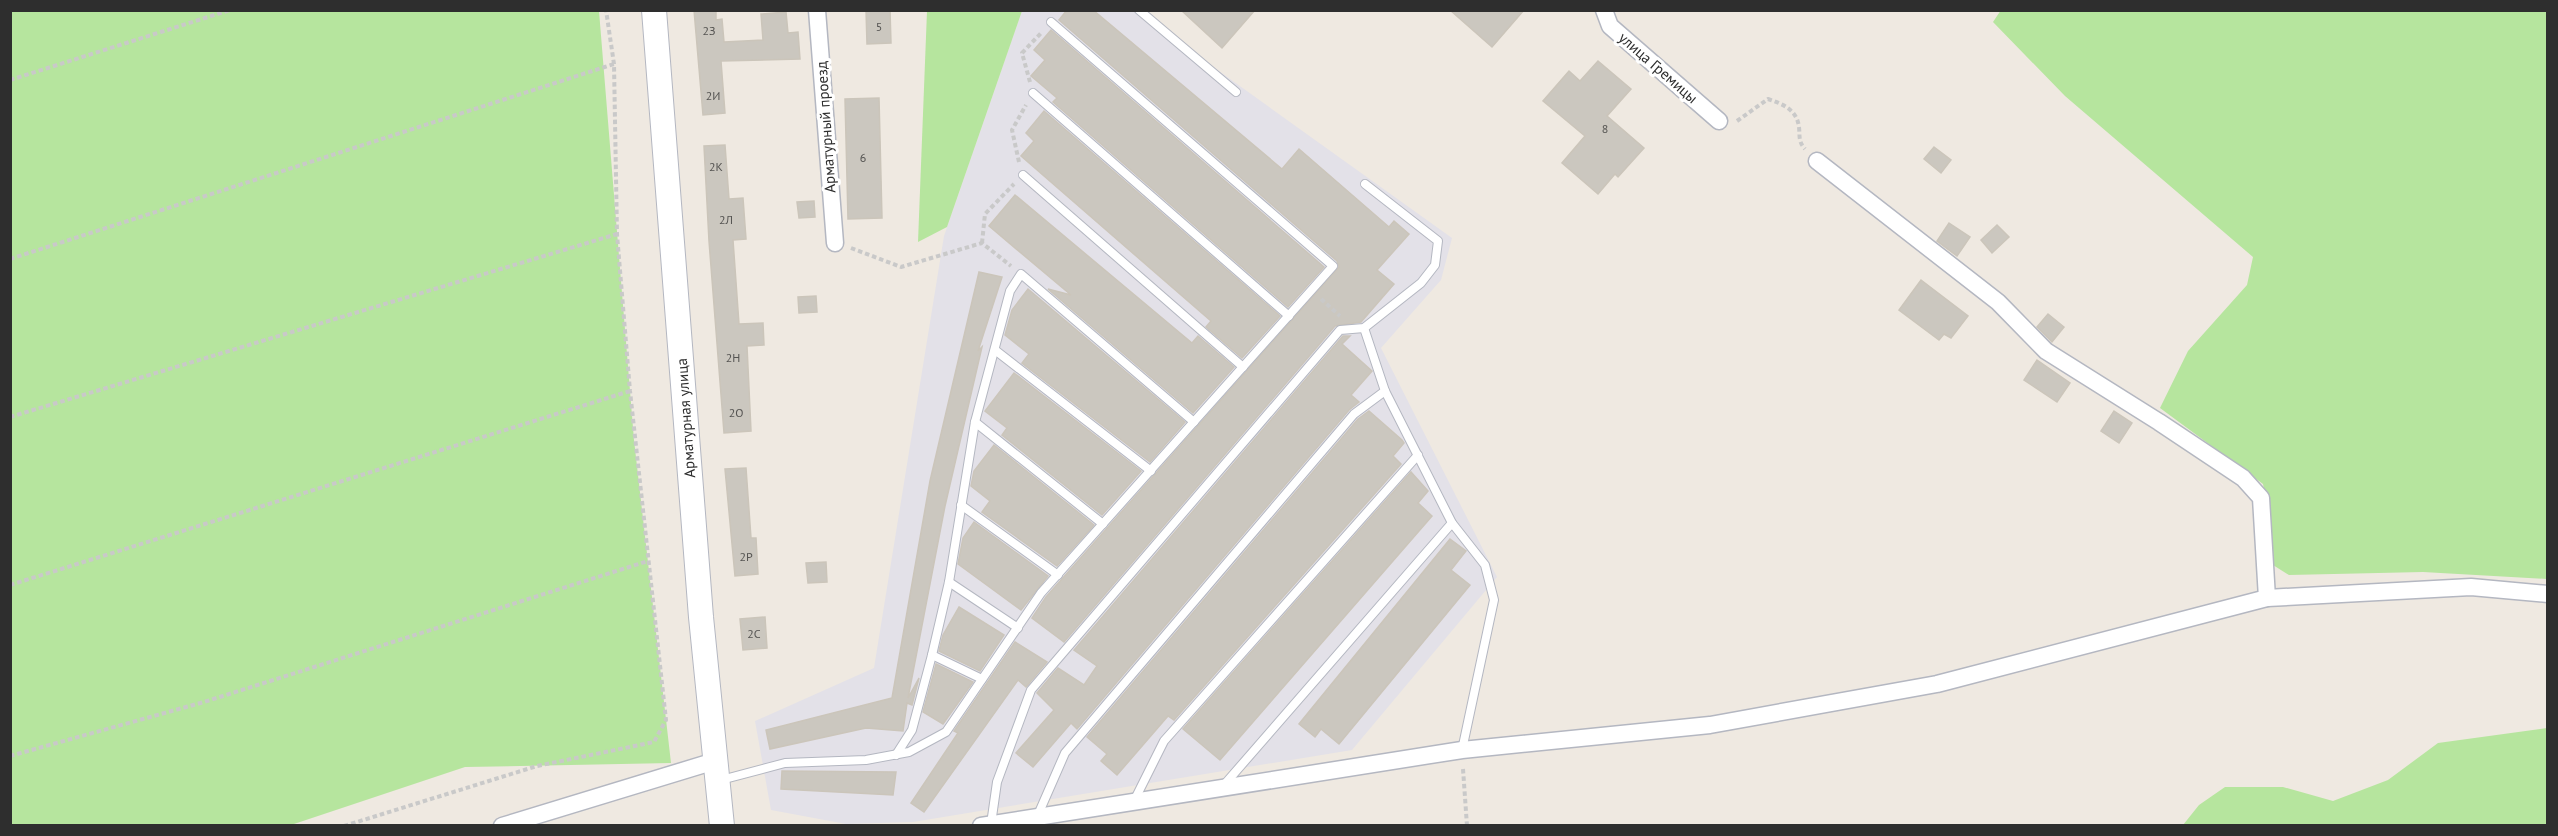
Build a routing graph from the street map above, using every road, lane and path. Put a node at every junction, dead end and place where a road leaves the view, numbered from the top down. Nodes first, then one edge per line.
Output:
1 (230, 10) edge
2 (606, 10) edge
3 (654, 10) edge
4 (817, 10) edge
5 (1138, 10) edge
6 (1604, 10) edge
7 (1051, 22) joint
8 (614, 64) junction
9 (10, 80) edge
10 (1236, 92) dead end
11 (1033, 93) junction
12 (1719, 121) joint
13 (1816, 161) joint
14 (1023, 175) junction
15 (1365, 184) dead end
16 (617, 234) junction
17 (835, 243) joint
18 (982, 243) junction
19 (10, 259) edge
20 (1021, 274) junction
21 (1311, 291) junction
22 (1289, 316) junction
23 (1360, 328) junction
24 (995, 350) junction
25 (1244, 367) junction
26 (1385, 391) junction
27 (630, 392) junction
28 (10, 417) edge
29 (975, 422) junction
30 (1194, 422) junction
31 (1418, 455) junction
32 (1151, 471) junction
33 (962, 505) junction
34 (1452, 523) junction
35 (1103, 524) junction
36 (648, 561) junction
37 (1058, 575) junction
38 (949, 582) junction
39 (10, 585) edge
40 (2547, 594) edge
41 (2267, 598) junction
42 (1018, 628) junction
43 (932, 656) junction
44 (982, 679) junction
45 (1462, 750) junction
46 (897, 755) junction
47 (10, 756) edge
48 (716, 771) junction
49 (1222, 787) junction
50 (1133, 801) junction
51 (1029, 820) edge
52 (344, 825) edge
53 (502, 825) edge
54 (722, 825) edge
55 (986, 825) edge
56 (1467, 825) edge

1 - 9 path
2 - 8 path
3 - 48 street, Арматурная улица
4 - 17 street, Арматурный проезд
5 - 10 lane
6 - 12 street, улица Гремицы
7 - 11 path
7 - 21 lane
8 - 16 path
8 - 19 path
11 - 14 path
11 - 22 lane
12 - 13 path
13 - 41 street
14 - 18 path
14 - 25 lane
15 - 23 lane
16 - 27 path
16 - 28 path
17 - 18 path
18 - 20 path
20 - 24 lane
20 - 30 lane
21 - 22 lane
21 - 23 path
22 - 25 lane
23 - 26 lane
23 - 55 lane
24 - 29 lane
24 - 32 lane
25 - 30 lane
26 - 31 lane
26 - 51 lane
27 - 36 path
27 - 39 path
29 - 33 lane
29 - 35 lane
30 - 32 lane
31 - 34 lane
31 - 50 lane
32 - 35 lane
33 - 37 lane
33 - 38 lane
34 - 45 lane
34 - 49 lane
35 - 37 lane
36 - 47 path
36 - 52 path
37 - 42 lane
38 - 42 lane
38 - 43 lane
40 - 41 street
41 - 45 street
42 - 44 lane
43 - 44 lane
43 - 46 lane
44 - 46 lane
45 - 49 street
45 - 56 path
46 - 48 lane
48 - 53 street
48 - 54 street, Арматурная улица
49 - 50 street
50 - 51 street
51 - 55 street

